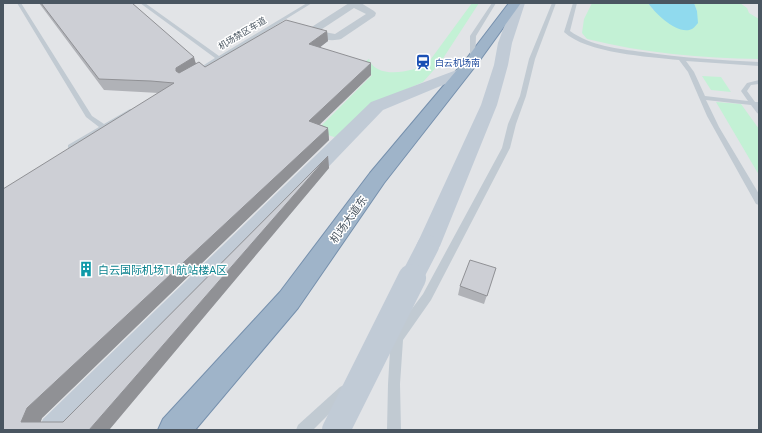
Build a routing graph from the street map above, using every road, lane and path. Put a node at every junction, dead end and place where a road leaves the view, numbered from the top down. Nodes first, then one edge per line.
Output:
1 (20, 3) edge
2 (142, 3) edge
3 (310, 3) edge
4 (356, 3) edge
5 (494, 3) edge
6 (515, 3) edge
7 (519, 3) edge
8 (554, 3) edge
9 (575, 3) edge
10 (219, 58) junction
11 (681, 59) junction
12 (759, 64) edge
13 (467, 67) junction
14 (190, 77) edge
15 (759, 82) edge
16 (703, 98) junction
17 (756, 104) edge
18 (137, 107) edge
19 (759, 112) edge
20 (103, 126) junction
21 (63, 153) edge
22 (759, 202) edge
23 (397, 339) junction
24 (54, 430) edge
25 (174, 430) edge
26 (303, 430) edge
27 (336, 430) edge
28 (394, 430) edge

1 - 20 lane
2 - 10 lane
3 - 10 lane, 机场禁区车道
4 - 4 street
5 - 13 lane
6 - 13 highway, 机场大道东
7 - 27 main road, bridge
8 - 23 lane
9 - 11 lane
10 - 14 lane, 机场禁区车道
11 - 12 lane
11 - 16 lane
13 - 24 main road
13 - 25 highway, 机场大道东
15 - 17 lane
16 - 17 lane
16 - 22 lane
17 - 19 lane
18 - 20 lane
20 - 21 lane
23 - 26 lane
23 - 28 lane

